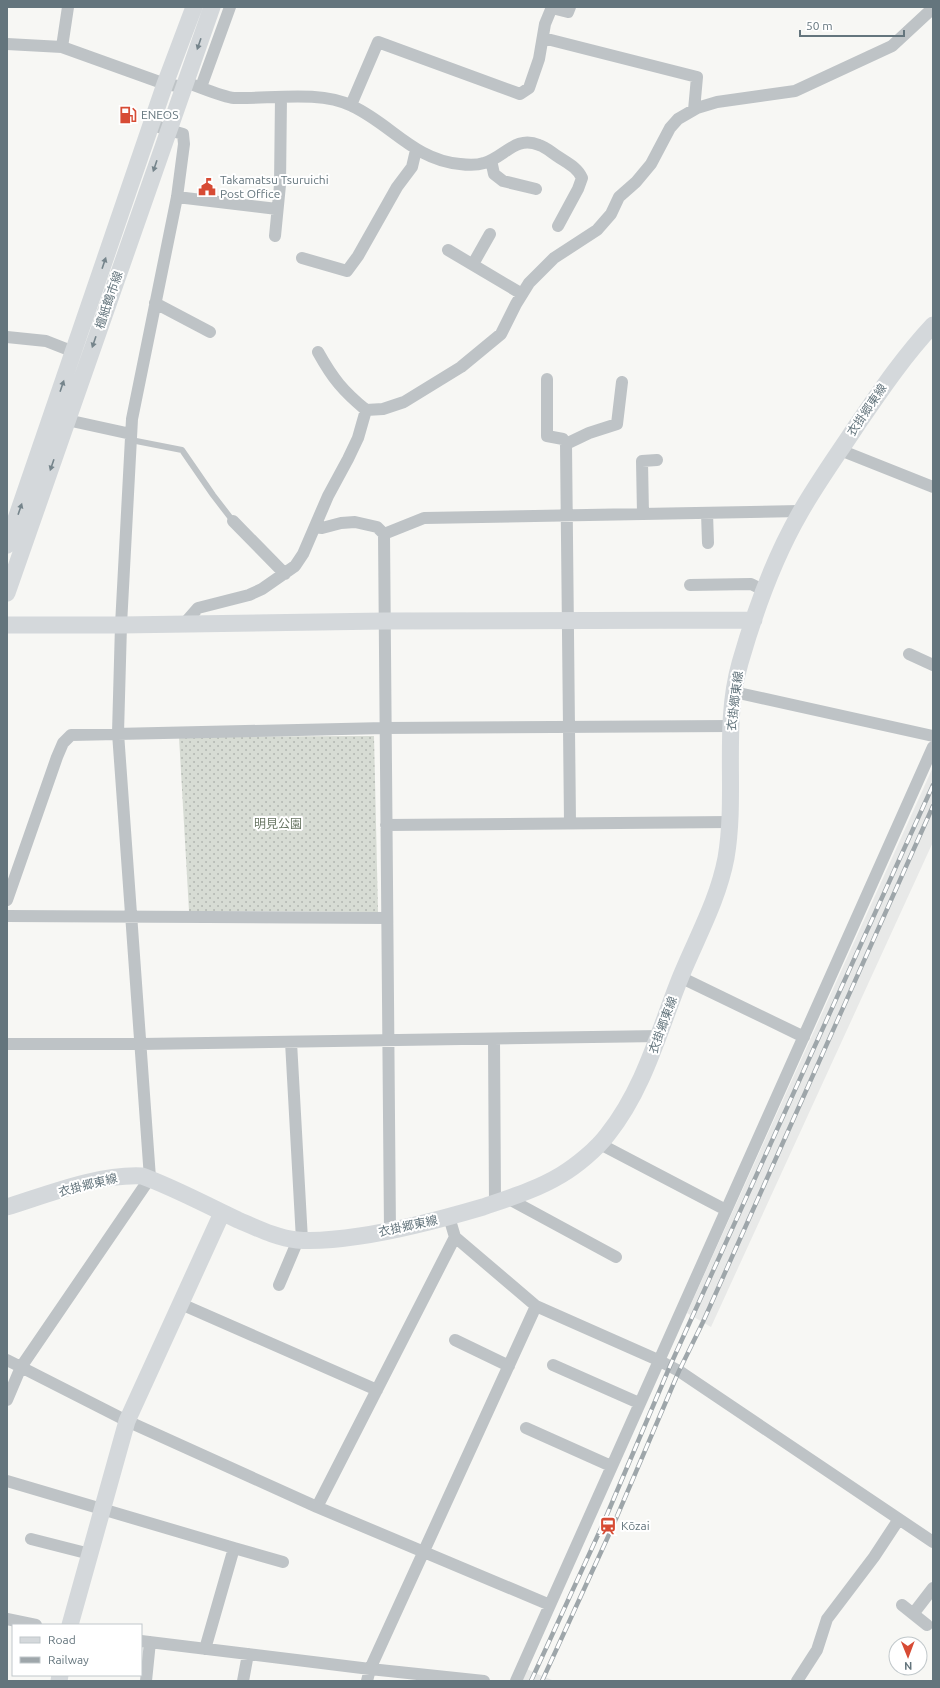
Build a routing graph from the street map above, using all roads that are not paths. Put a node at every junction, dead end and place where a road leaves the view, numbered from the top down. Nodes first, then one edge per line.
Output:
1 (68, 7) edge
2 (194, 7) edge
3 (212, 7) edge
4 (230, 7) edge
5 (570, 7) edge
6 (552, 8) edge
7 (933, 8) edge
8 (543, 38) junction
9 (7, 44) edge
10 (62, 47) junction
11 (165, 84) junction
12 (190, 85) junction
13 (281, 97) junction
14 (351, 105) junction
15 (694, 110) junction
16 (160, 127) junction
17 (416, 150) junction
18 (491, 160) junction
19 (536, 189) dead end
20 (176, 196) junction
21 (277, 209) junction
22 (558, 226) dead end
23 (490, 234) dead end
24 (275, 236) dead end
25 (448, 250) dead end
26 (302, 258) dead end
27 (473, 264) junction
28 (522, 294) junction
29 (154, 302) junction
30 (933, 325) edge
31 (210, 332) dead end
32 (7, 337) edge
33 (74, 352) junction
34 (318, 352) dead end
35 (547, 379) dead end
36 (622, 382) dead end
37 (366, 410) junction
38 (67, 420) junction
39 (131, 437) junction
40 (566, 444) junction
41 (840, 450) junction
42 (657, 460) dead end
43 (933, 487) edge
44 (800, 512) junction
45 (707, 513) junction
46 (643, 514) junction
47 (567, 515) junction
48 (233, 521) joint
49 (315, 527) junction
50 (384, 534) junction
51 (708, 542) dead end
52 (7, 545) edge
53 (285, 574) junction
54 (690, 585) dead end
55 (765, 591) junction
56 (7, 593) edge
57 (567, 620) junction
58 (754, 620) junction
59 (384, 621) junction
60 (184, 624) junction
61 (7, 625) edge
62 (121, 625) junction
63 (909, 654) dead end
64 (933, 665) edge
65 (734, 692) junction
66 (731, 726) junction
67 (385, 728) junction
68 (568, 728) junction
69 (118, 733) junction
70 (933, 736) edge
71 (933, 747) edge
72 (729, 822) junction
73 (570, 823) junction
74 (386, 825) junction
75 (7, 900) edge
76 (7, 916) edge
77 (132, 917) junction
78 (387, 918) junction
79 (680, 977) junction
80 (660, 1036) junction
81 (804, 1037) junction
82 (494, 1039) junction
83 (388, 1040) junction
84 (291, 1042) junction
85 (7, 1044) edge
86 (141, 1044) junction
87 (600, 1144) junction
88 (150, 1178) junction
89 (502, 1201) junction
90 (7, 1207) edge
91 (726, 1210) junction
92 (222, 1213) junction
93 (449, 1217) junction
94 (390, 1232) junction
95 (455, 1237) junction
96 (300, 1240) junction
97 (616, 1257) dead end
98 (279, 1285) dead end
99 (181, 1304) junction
100 (536, 1306) junction
101 (455, 1340) dead end
102 (7, 1360) edge
103 (658, 1360) junction
104 (552, 1365) dead end
105 (509, 1366) junction
106 (21, 1367) junction
107 (377, 1390) junction
108 (7, 1400) edge
109 (639, 1403) junction
110 (127, 1421) junction
111 (526, 1428) dead end
112 (611, 1466) junction
113 (7, 1481) edge
114 (317, 1508) junction
115 (103, 1509) junction
116 (898, 1519) junction
117 (31, 1539) dead end
118 (933, 1542) edge
119 (234, 1548) junction
120 (423, 1552) junction
121 (90, 1554) junction
122 (283, 1562) dead end
123 (933, 1588) edge
124 (550, 1605) junction
125 (902, 1605) dead end
126 (913, 1614) junction
127 (7, 1619) edge
128 (31, 1624) edge
129 (70, 1624) edge
130 (927, 1625) dead end
131 (145, 1641) edge
132 (204, 1649) junction
133 (248, 1654) junction
134 (370, 1669) junction
135 (146, 1681) edge
136 (244, 1681) edge
137 (367, 1681) edge
138 (484, 1681) edge
139 (516, 1681) edge
140 (797, 1681) edge

1 - 10 street
2 - 11 main road, 檀紙鶴市線
3 -> 12 main road, 檀紙鶴市線
4 - 12 street
5 - 6 street
6 - 8 street
7 - 15 street
8 - 14 street
8 - 15 street
9 - 10 street
10 - 11 street
11 - 12 street
11 - 16 main road, 檀紙鶴市線
12 - 13 street
12 - 16 main road, 檀紙鶴市線
13 - 14 street
13 - 21 street
14 - 17 street
15 - 28 street
16 - 20 street
33 -> 16 main road, 檀紙鶴市線
16 -> 38 main road, 檀紙鶴市線
17 - 18 street
17 - 26 street
18 - 19 street
18 - 22 street
20 - 21 street
20 - 29 street
21 - 24 street
23 - 27 street
25 - 27 street
27 - 28 street
28 - 37 street
29 - 31 street
29 - 39 street
30 - 41 main road, 衣掛郷東線
32 - 33 street
52 -> 33 main road, 檀紙鶴市線
34 - 37 street
35 - 40 street
36 - 40 street
37 - 49 street
38 - 39 street
38 -> 56 main road, 檀紙鶴市線
39 - 48 lane
39 - 62 street
40 - 47 street
41 - 43 street
41 - 44 main road, 衣掛郷東線
42 - 46 street
44 - 45 street
44 - 55 main road, 衣掛郷東線
45 - 46 street
45 - 51 street
46 - 47 street
47 - 50 street
47 - 57 street
48 - 53 street
49 - 50 street
49 - 53 street
50 - 59 street
53 - 60 street
54 - 55 street
55 - 58 main road, 衣掛郷東線
57 - 58 main road
57 - 59 main road
57 - 68 street
58 - 65 main road, 衣掛郷東線
59 - 60 main road
59 - 67 street
60 - 62 main road
61 - 62 main road
62 - 69 street
63 - 64 street
65 - 66 main road, 衣掛郷東線
65 - 70 street
66 - 68 street
66 - 72 main road, 衣掛郷東線
67 - 68 street
67 - 69 street
67 - 74 street
68 - 73 street
69 - 75 street
69 - 77 street
71 - 81 street
72 - 73 street
72 - 79 main road, 衣掛郷東線
73 - 74 street
74 - 78 street
76 - 77 street
77 - 78 street
77 - 86 street
78 - 83 street
79 - 80 main road, 衣掛郷東線
79 - 81 street
80 - 82 street
80 - 87 main road, 衣掛郷東線
81 - 91 street
82 - 83 street
82 - 89 street
83 - 84 street
83 - 94 street
84 - 86 street
84 - 96 street
85 - 86 street
86 - 88 street
87 - 89 main road, 衣掛郷東線
87 - 91 street
88 - 90 main road, 衣掛郷東線
88 - 92 main road, 衣掛郷東線
88 - 106 street
89 - 93 main road, 衣掛郷東線
89 - 97 street
91 - 103 street
92 - 96 main road, 衣掛郷東線
92 - 99 main road
93 - 94 main road, 衣掛郷東線
93 - 95 street
94 - 96 main road, 衣掛郷東線
95 - 100 street
95 - 107 street
96 - 98 street
99 - 107 street
99 - 110 main road
100 - 103 street
100 - 105 street
101 - 105 street
102 - 106 street
103 - 109 street
103 - 116 street
104 - 109 street
105 - 120 street
106 - 108 street
106 - 110 street
107 - 114 street
109 - 112 street
110 - 114 street
110 - 115 main road
111 - 112 street
112 - 124 street
113 - 115 street
114 - 120 street
115 - 119 street
115 - 121 main road
116 - 118 street
116 - 140 street
117 - 121 street
119 - 122 street
119 - 132 street
120 - 124 street
120 - 134 street
121 - 129 main road
123 - 126 street
124 - 139 street
125 - 126 street
126 - 130 street
127 - 128 street
131 - 132 street
131 - 135 street
132 - 133 street
133 - 134 street
133 - 136 street
134 - 137 street
134 - 138 street

